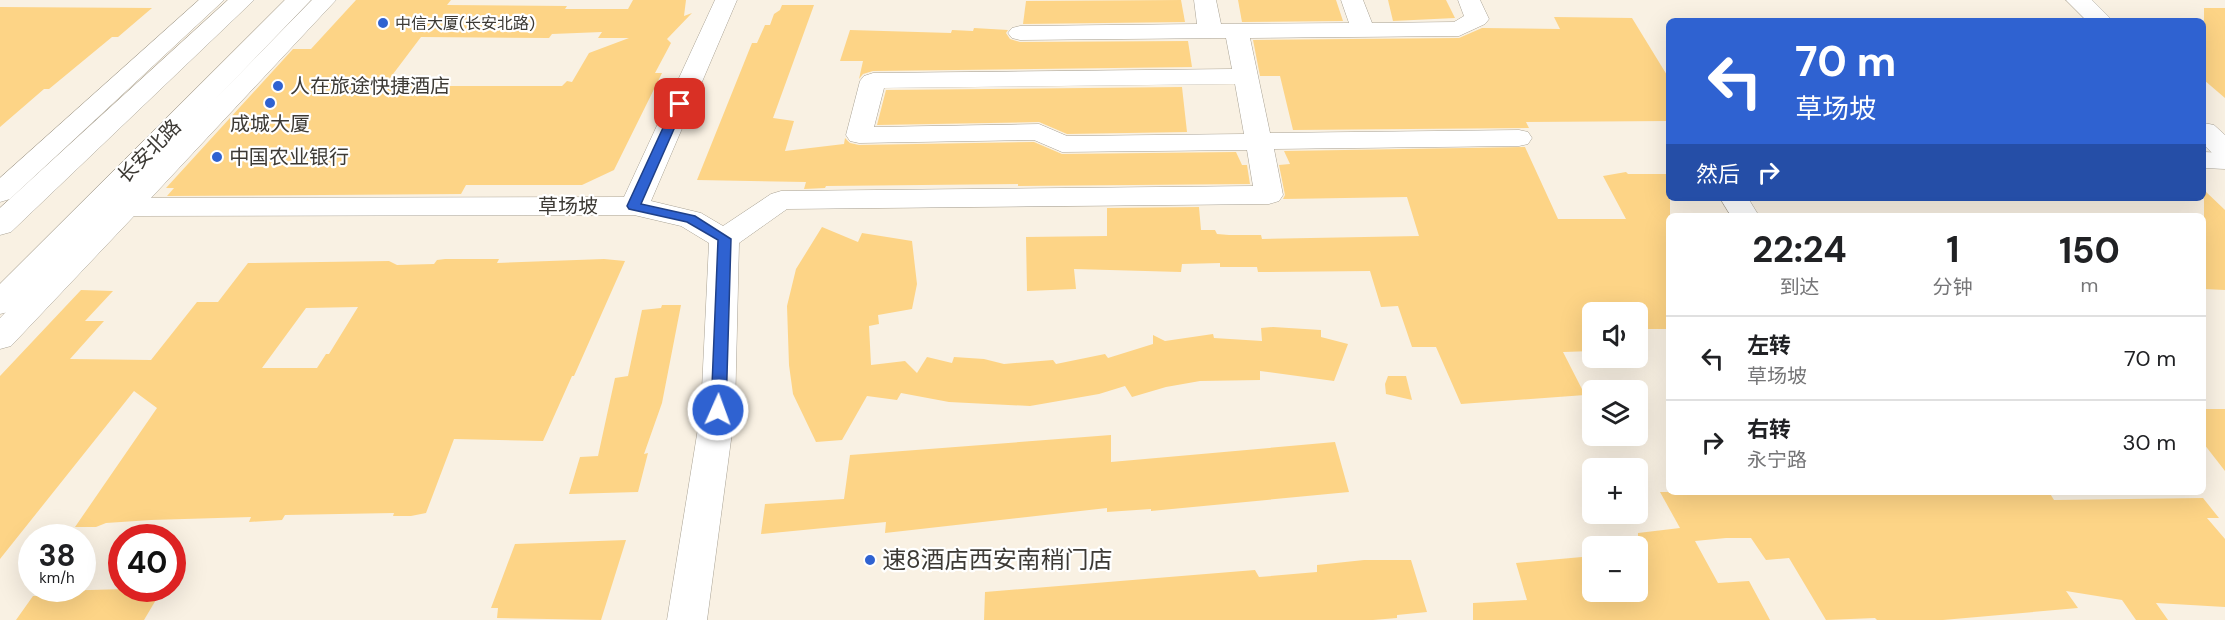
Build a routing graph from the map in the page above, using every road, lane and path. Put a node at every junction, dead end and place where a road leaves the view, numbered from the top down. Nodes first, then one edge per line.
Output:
1 (213, 0) edge
2 (243, 0) edge
3 (299, 0) edge
4 (325, 0) edge
5 (726, 0) edge
6 (1205, 0) edge
7 (1352, 0) edge
8 (1469, 0) edge
9 (2059, 0) edge
10 (2078, 0) edge
11 (2079, 18) edge
12 (2098, 18) edge
13 (1363, 30) junction
14 (1210, 31) junction
15 (1237, 31) junction
16 (1020, 33) dead end
17 (1246, 76) junction
18 (2206, 114) edge
19 (2225, 131) edge
20 (2206, 133) edge
21 (1519, 138) dead end
22 (1258, 142) junction
23 (2225, 150) edge
24 (2206, 160) edge
25 (2225, 160) edge
26 (0, 193) edge
27 (634, 206) junction
28 (94, 207) junction
29 (127, 207) junction
30 (0, 225) edge
31 (724, 239) junction
32 (0, 303) edge
33 (0, 338) edge
34 (687, 620) edge

1 - 26 street
2 - 30 main road
3 - 28 main road, 长安北路
4 - 29 street
5 - 27 street
6 - 14 street
7 - 13 street
8 - 13 street
9 - 11 main road
10 - 12 main road
13 - 15 street
14 - 15 street
14 - 16 street
15 - 17 street
17 - 22 street
17 - 22 street
18 - 19 main road
20 - 23 main road
21 - 22 street
22 - 31 street
24 - 25 street
27 - 29 street, 草场坡
27 - 31 street, 草场坡
28 - 29 street, 草场坡
28 - 32 main road, 长安北路
29 - 33 street
31 - 34 street

